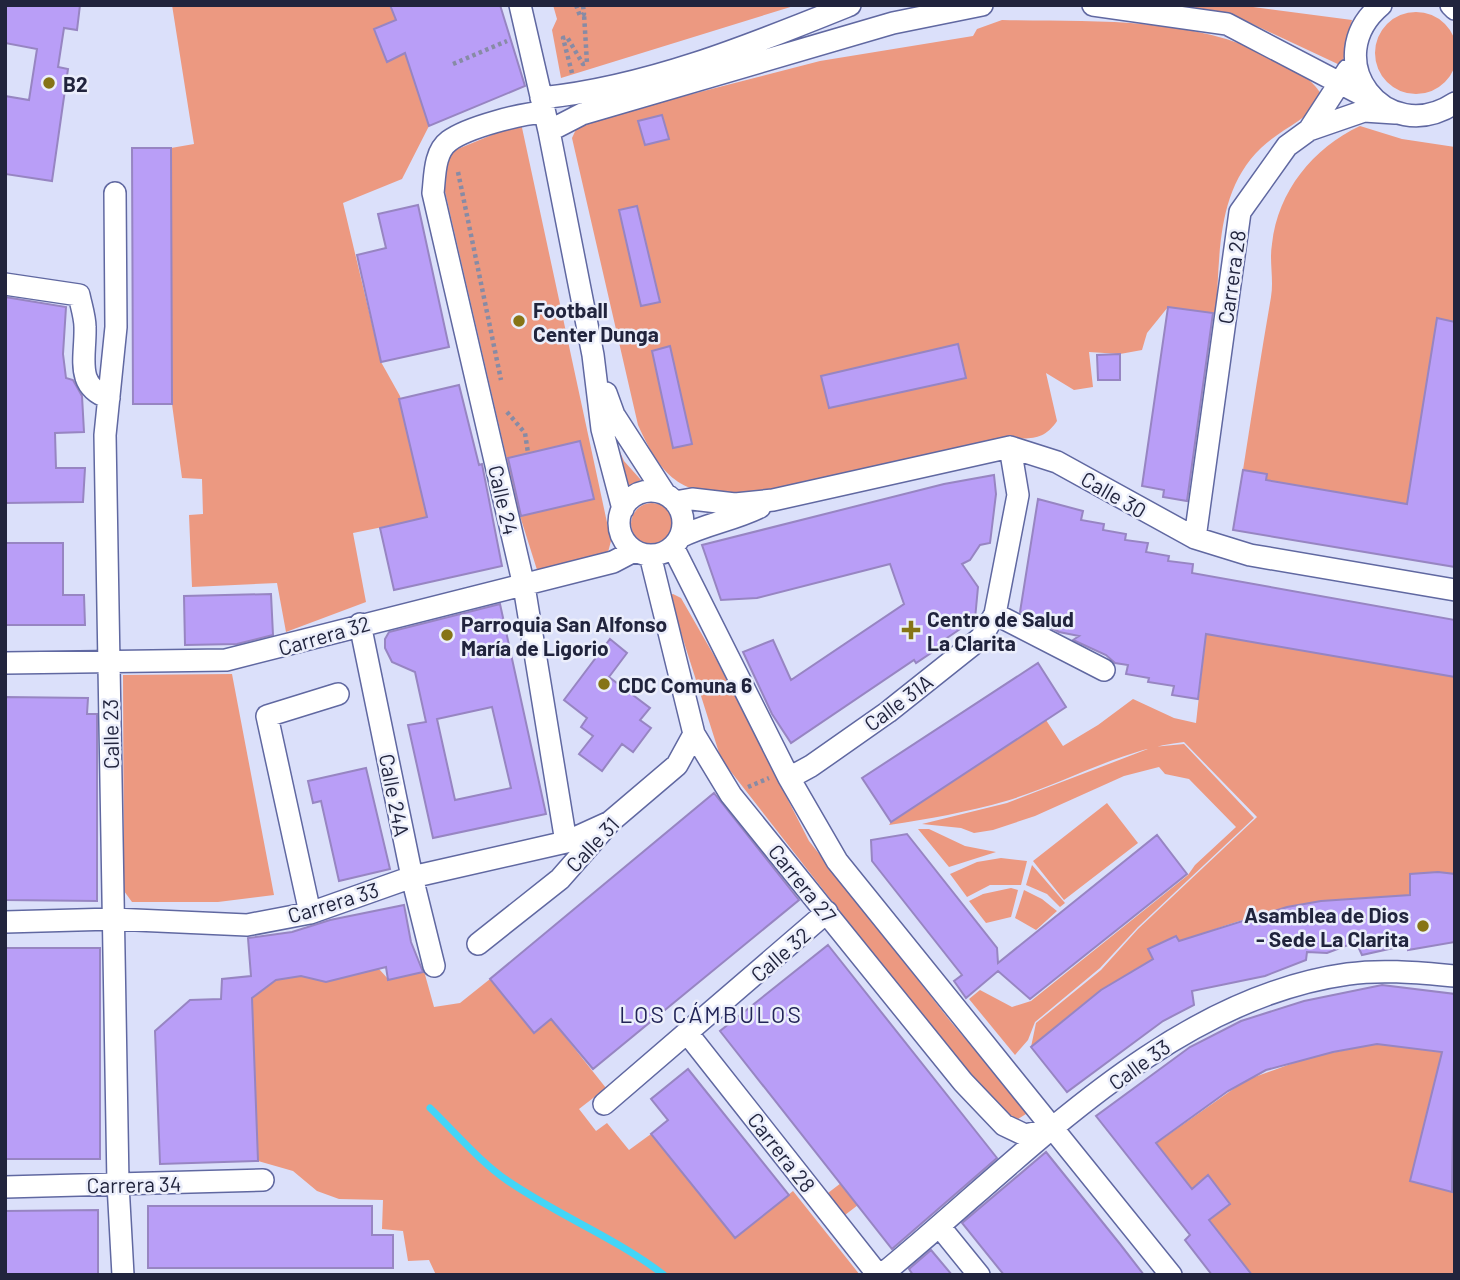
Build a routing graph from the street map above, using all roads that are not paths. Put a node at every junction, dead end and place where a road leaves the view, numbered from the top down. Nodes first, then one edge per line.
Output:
1 (520, 5) edge
2 (849, 5) edge
3 (982, 5) edge
4 (1093, 5) edge
5 (1381, 5) edge
6 (1451, 5) edge
7 (1455, 9) edge
8 (1362, 14) edge
9 (1355, 58) junction
10 (1333, 84) junction
11 (1455, 103) edge
12 (1386, 108) junction
13 (545, 114) junction
14 (1427, 116) junction
15 (1455, 124) edge
16 (1309, 130) junction
17 (115, 193) dead end
18 (5, 284) edge
19 (593, 355) junction
20 (109, 398) junction
21 (1010, 447) junction
22 (670, 498) junction
23 (773, 500) junction
24 (623, 509) junction
25 (1195, 538) junction
26 (676, 542) junction
27 (642, 553) junction
28 (524, 586) junction
29 (1455, 590) edge
30 (995, 614) junction
31 (360, 624) junction
32 (5, 663) edge
33 (110, 663) junction
34 (1104, 670) dead end
35 (338, 694) dead end
36 (694, 734) junction
37 (787, 774) junction
38 (610, 822) junction
39 (566, 842) junction
40 (412, 877) junction
41 (827, 912) junction
42 (310, 913) junction
43 (113, 919) junction
44 (5, 922) edge
45 (478, 944) dead end
46 (434, 966) dead end
47 (1455, 976) edge
48 (688, 1034) junction
49 (604, 1104) dead end
50 (1055, 1128) junction
51 (263, 1180) dead end
52 (118, 1184) junction
53 (5, 1187) edge
54 (940, 1227) junction
55 (875, 1271) joint
56 (123, 1275) edge
57 (979, 1275) edge
58 (1171, 1275) edge

1 - 13 street
2 - 13 street
3 - 13 street
4 - 10 street
5 - 8 street
6 - 7 street
8 - 9 street
9 - 10 street
9 - 12 street
10 - 12 street
10 - 16 street
11 - 14 street
12 - 14 street, Carrera 28
12 - 16 street, Carrera 28
13 - 19 street
13 - 28 street, Calle 24
14 - 15 street, Carrera 28
16 - 25 street, Carrera 28
17 - 20 street, Calle 23
18 - 20 street
19 - 22 street
19 - 24 street
20 - 33 street, Calle 23
21 - 23 street
21 - 25 street, Calle 30
21 - 30 street
22 - 23 street
22 - 24 street
22 - 26 street
23 - 26 street
24 - 27 street
25 - 29 street, Calle 30
26 - 27 street
26 - 37 street, Carrera 27
27 - 28 street, Carrera 32
27 - 36 street, Carrera 27
28 - 31 street, Carrera 32
28 - 39 street, Calle 24
30 - 34 street
30 - 37 street, Calle 31A
31 - 33 street, Carrera 32
31 - 40 street, Calle 24A
32 - 33 street, Carrera 32
33 - 43 street, Calle 23
35 - 42 street
36 - 38 street, Calle 31
36 - 41 street, Carrera 27
37 - 50 street, Carrera 27
38 - 39 street, Carrera 33
38 - 45 street, Calle 31
39 - 40 street, Carrera 33
40 - 42 street, Carrera 33
40 - 46 street, Calle 24A
41 - 48 street, Calle 32
41 - 50 street, Carrera 27
42 - 43 street, Carrera 33
43 - 44 street, Carrera 33
43 - 52 street, Calle 23
47 - 50 street, Calle 33
48 - 49 street, Calle 32
48 - 55 street, Carrera 28
50 - 54 street, Calle 33
50 - 58 street, Carrera 27
51 - 52 street, Carrera 34
52 - 53 street, Carrera 34
52 - 56 street, Calle 23
54 - 55 street, Calle 33
54 - 57 street

